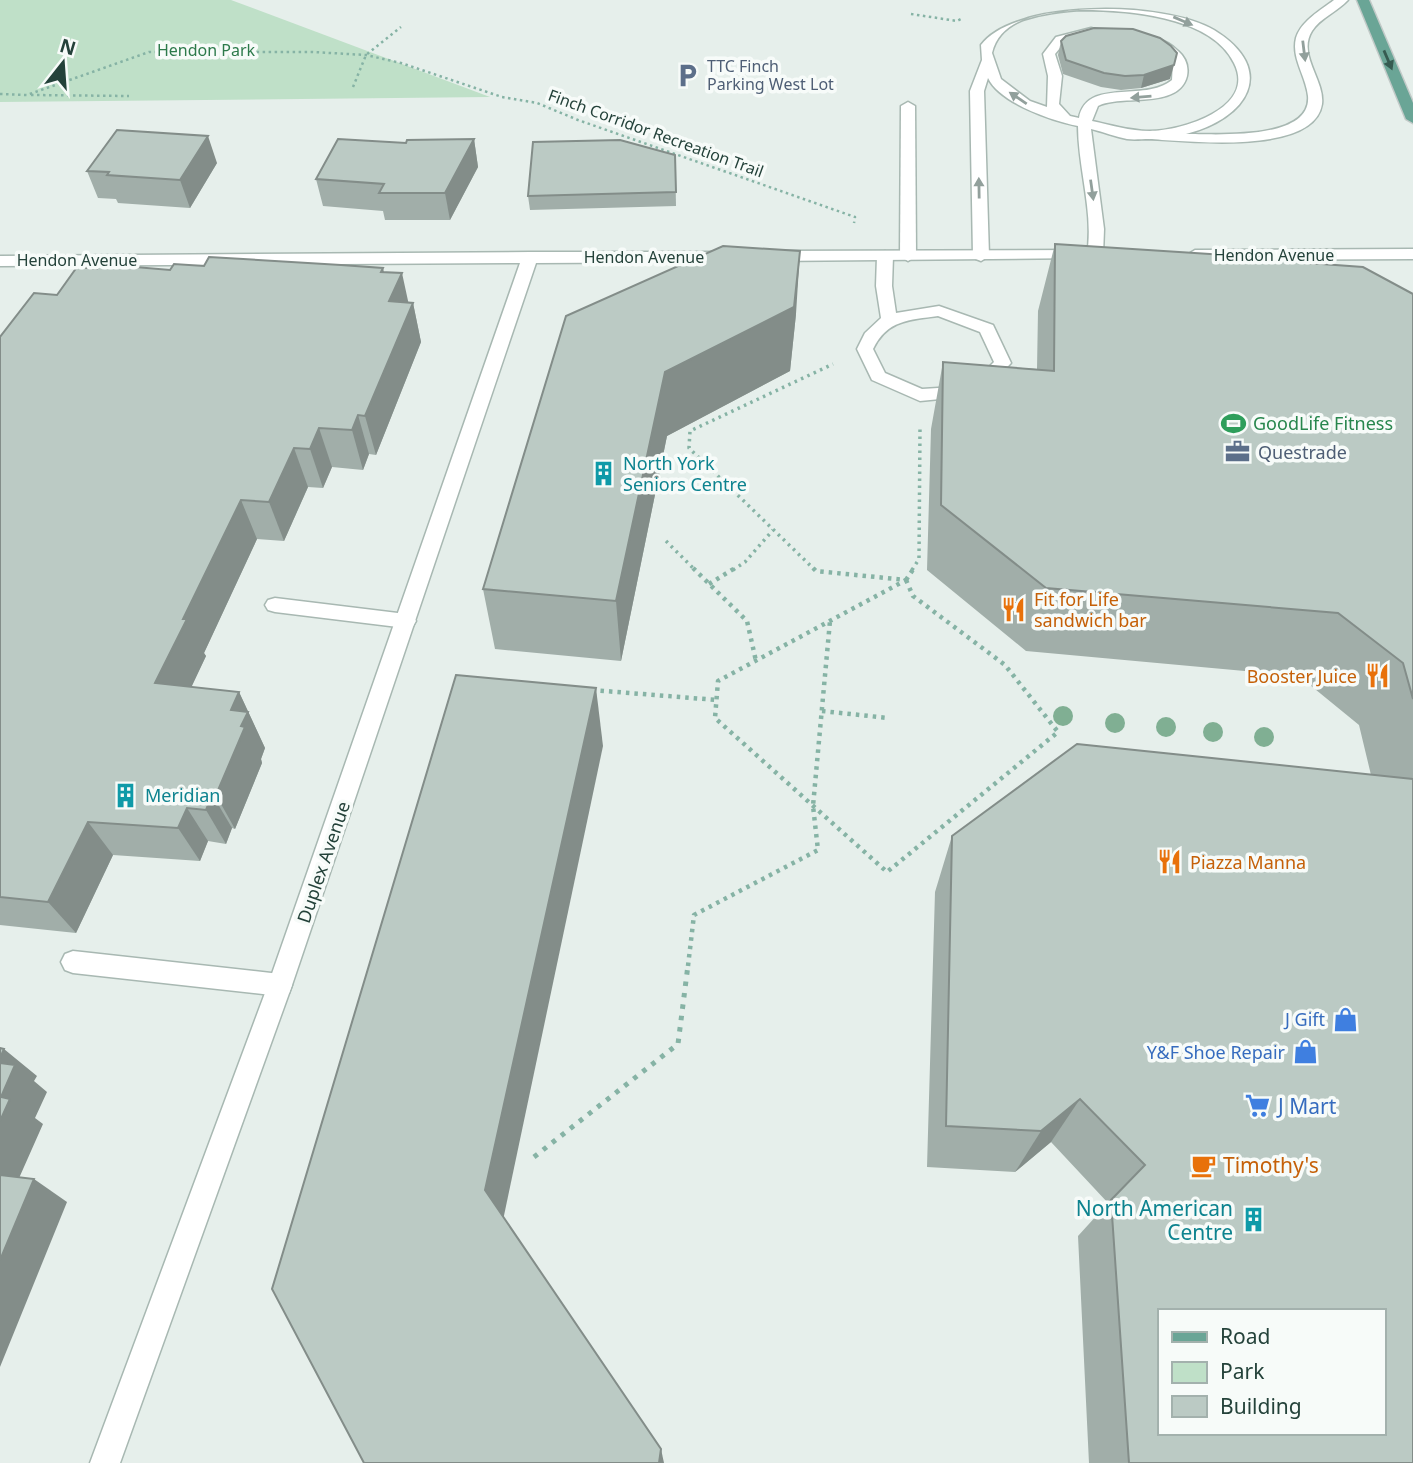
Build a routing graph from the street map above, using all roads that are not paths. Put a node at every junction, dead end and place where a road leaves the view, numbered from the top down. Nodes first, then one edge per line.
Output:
1 (1342, 0) edge
2 (1363, 0) edge
3 (1105, 32) edge
4 (1144, 38) edge
5 (987, 62) junction
6 (908, 106) dead end
7 (1413, 119) edge
8 (1076, 123) junction
9 (1128, 135) junction
10 (1413, 254) edge
11 (1178, 255) edge
12 (885, 256) junction
13 (908, 256) junction
14 (981, 256) junction
15 (530, 257) junction
16 (0, 261) edge
17 (889, 319) junction
18 (275, 605) dead end
19 (405, 621) junction
20 (73, 962) dead end
21 (280, 985) junction
22 (105, 1463) edge

1 -> 9 street
2 -> 7 main road
3 - 8 street
4 -> 8 street
8 -> 5 street
5 -> 9 street
14 -> 5 street
6 - 13 street
8 - 9 street
8 -> 14 street, Hendon Avenue
10 - 11 street, Hendon Avenue
12 - 13 street, Hendon Avenue
12 - 15 street, Hendon Avenue
12 - 17 street
13 - 14 street, Hendon Avenue
15 - 16 street, Hendon Avenue
15 - 19 street, Duplex Avenue
17 - 17 street
18 - 19 street
19 - 21 street, Duplex Avenue
20 - 21 street
21 - 22 street, Duplex Avenue

